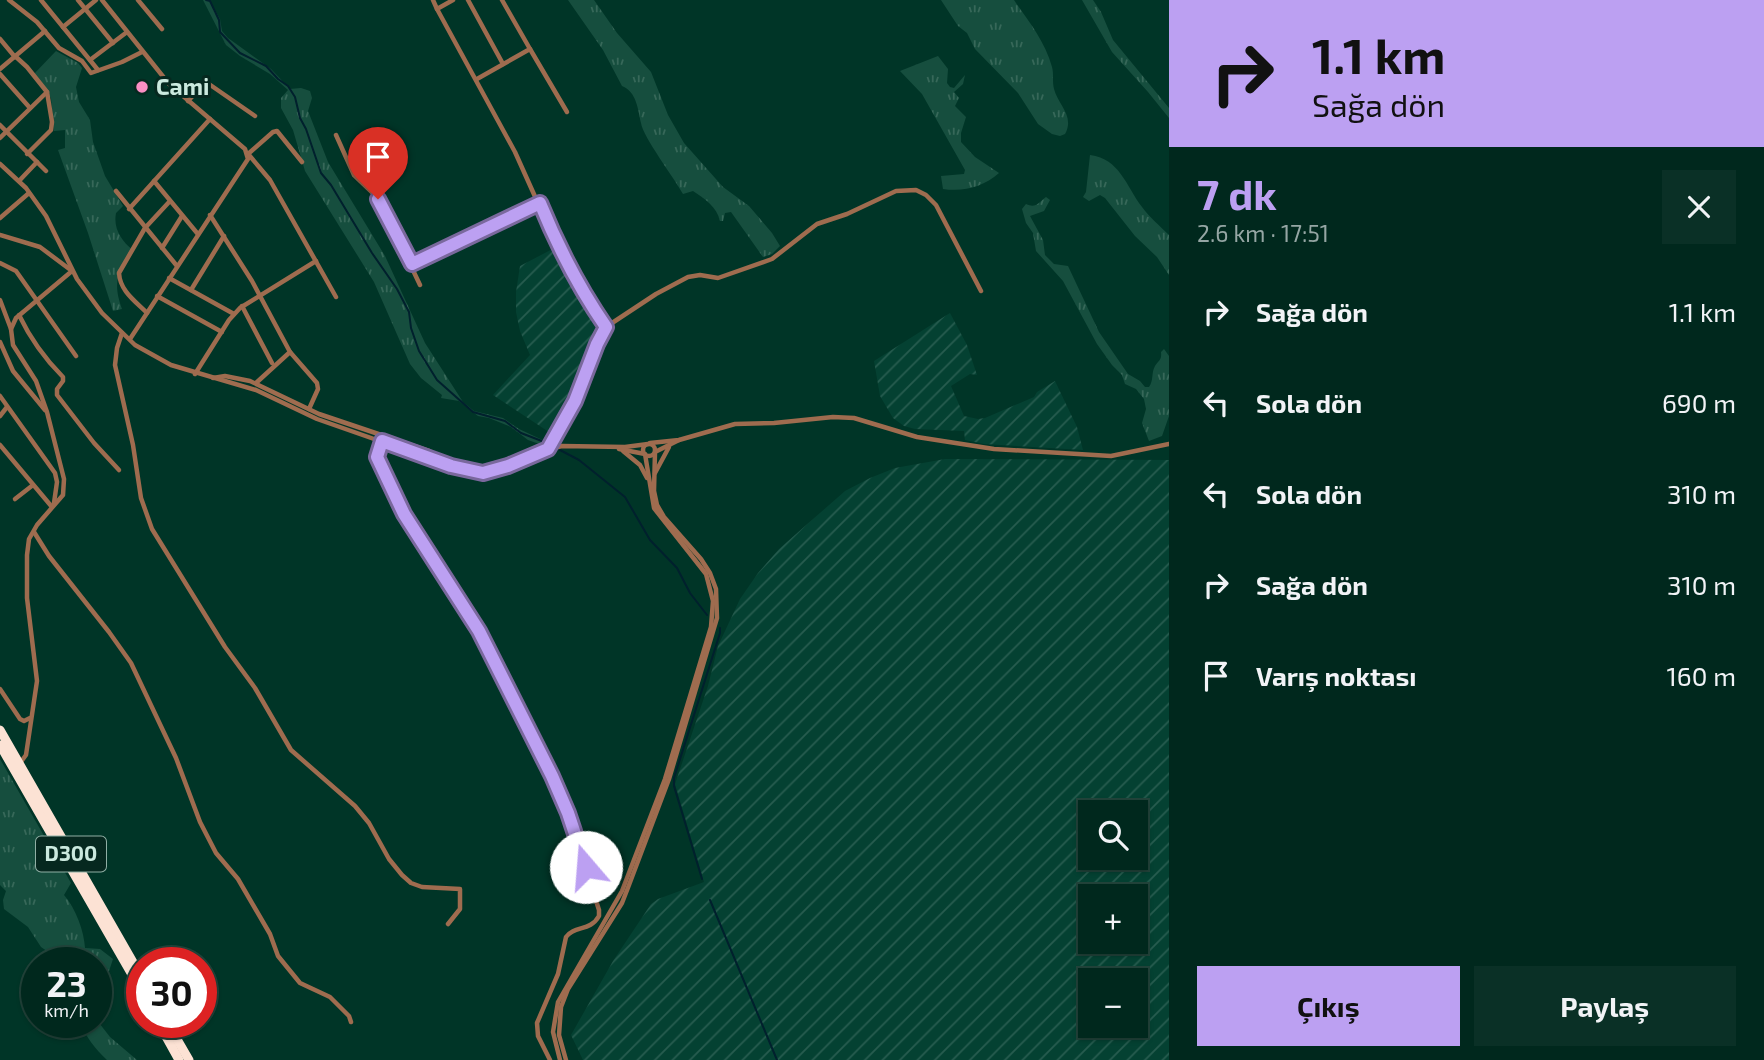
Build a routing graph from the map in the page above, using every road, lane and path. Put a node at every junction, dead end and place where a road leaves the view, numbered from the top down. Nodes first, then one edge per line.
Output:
1 (9, 0) edge
2 (41, 0) edge
3 (78, 0) edge
4 (96, 0) edge
5 (102, 0) edge
6 (138, 0) edge
7 (433, 0) edge
8 (453, 0) edge
9 (468, 0) edge
10 (502, 0) edge
11 (85, 8) junction
12 (437, 9) junction
13 (63, 27) junction
14 (162, 29) dead end
15 (45, 31) junction
16 (127, 32) junction
17 (0, 39) edge
18 (113, 43) junction
19 (530, 49) junction
20 (142, 52) junction
21 (15, 56) junction
22 (90, 60) junction
23 (504, 64) junction
24 (98, 70) junction
25 (0, 71) edge
26 (477, 79) junction
27 (47, 92) junction
28 (188, 101) junction
29 (30, 108) junction
30 (567, 113) dead end
31 (255, 116) dead end
32 (209, 119) junction
33 (0, 125) edge
34 (5, 132) junction
35 (337, 135) dead end
36 (0, 138) edge
37 (27, 154) junction
38 (248, 154) junction
39 (37, 162) junction
40 (302, 162) dead end
41 (0, 164) edge
42 (46, 171) dead end
43 (19, 181) junction
44 (154, 181) junction
45 (116, 191) dead end
46 (29, 193) junction
47 (170, 201) junction
48 (540, 203) junction
49 (130, 209) junction
50 (210, 215) junction
51 (182, 216) junction
52 (0, 218) edge
53 (145, 228) junction
54 (197, 233) junction
55 (0, 235) edge
56 (224, 236) junction
57 (162, 248) junction
58 (316, 261) junction
59 (0, 263) edge
60 (412, 264) junction
61 (177, 266) junction
62 (72, 271) junction
63 (169, 278) junction
64 (420, 285) dead end
65 (191, 290) junction
66 (981, 291) dead end
67 (260, 294) junction
68 (157, 296) junction
69 (336, 297) dead end
70 (0, 300) edge
71 (36, 301) junction
72 (242, 306) junction
73 (147, 313) junction
74 (234, 314) junction
75 (19, 315) junction
76 (606, 327) junction
77 (11, 329) junction
78 (122, 332) junction
79 (222, 332) junction
80 (130, 340) junction
81 (0, 342) edge
82 (290, 352) junction
83 (76, 356) dead end
84 (272, 363) dead end
85 (195, 374) junction
86 (212, 378) junction
87 (256, 383) junction
88 (0, 397) edge
89 (7, 407) junction
90 (309, 409) junction
91 (47, 412) junction
92 (0, 416) edge
93 (679, 440) junction
94 (382, 441) junction
95 (649, 444) junction
96 (1169, 444) edge
97 (0, 445) edge
98 (605, 446) junction
99 (669, 447) junction
100 (548, 449) junction
101 (620, 449) junction
102 (655, 452) junction
103 (645, 454) junction
104 (456, 466) junction
105 (119, 470) dead end
106 (653, 477) junction
107 (648, 482) junction
108 (33, 485) junction
109 (15, 499) dead end
110 (52, 507) junction
111 (33, 531) junction
112 (0, 690) edge
113 (31, 717) junction
114 (0, 730) edge
115 (1, 750) edge
116 (19, 764) junction
117 (449, 924) dead end
118 (126, 950) edge
119 (126, 965) edge
120 (351, 1022) dead end
121 (168, 1038) edge
122 (176, 1038) edge
123 (180, 1060) edge
124 (189, 1060) edge
125 (550, 1060) edge
126 (560, 1060) edge
127 (566, 1060) edge

1 - 15 street
2 - 13 street
3 - 11 street
4 - 11 street
5 - 16 street
6 - 14 street
7 - 12 street
8 - 12 street
9 - 23 street
10 - 19 street
11 - 13 street
11 - 18 street
12 - 26 street
13 - 22 street
15 - 21 street
15 - 24 street
16 - 18 street
16 - 20 street
17 - 21 street
18 - 22 street
19 - 23 street
19 - 30 street
20 - 24 street
20 - 28 street
21 - 25 street
21 - 27 street
22 - 24 street
23 - 26 street
25 - 29 street
26 - 48 street
27 - 29 street
27 - 37 street
28 - 31 street
28 - 32 street
29 - 34 street
32 - 38 street
32 - 44 street
33 - 34 street
34 - 36 street
34 - 37 street
35 - 60 street
37 - 39 street
38 - 40 street
38 - 50 street
38 - 58 street
39 - 42 street
39 - 43 street
41 - 43 street
43 - 46 street
44 - 47 street
44 - 49 street
45 - 49 street
46 - 52 street
46 - 62 street
47 - 51 street
47 - 53 street
48 - 60 street
48 - 76 street
49 - 53 street
50 - 54 street
50 - 56 street
51 - 54 street
51 - 57 street
53 - 57 street
53 - 73 street
54 - 61 street
55 - 62 street
56 - 65 street
56 - 67 street
57 - 61 street
58 - 67 street
58 - 69 street
59 - 71 street
60 - 64 street
61 - 63 street
62 - 71 street
62 - 78 street
63 - 65 street
63 - 68 street
65 - 74 street
66 - 76 street
67 - 72 street
67 - 82 street
68 - 73 street
68 - 79 street
70 - 77 street
71 - 75 street
71 - 83 street
72 - 74 street
72 - 84 street
73 - 80 street
74 - 79 street
75 - 77 street
75 - 105 street
76 - 100 street
77 - 91 street
78 - 80 street
78 - 117 street
79 - 85 street
80 - 85 street
81 - 91 street
82 - 87 street
82 - 90 street
85 - 86 street
86 - 87 street
86 - 94 street
87 - 90 street
88 - 89 street
89 - 92 street
89 - 110 street
90 - 104 street
91 - 110 street
93 - 95 street
93 - 96 street
93 - 99 street
94 - 104 street
94 - 125 street
95 - 98 street
95 - 102 street
95 - 103 street
97 - 108 street
98 - 100 street
98 - 101 street
99 - 102 street
99 - 106 street
100 - 104 street
101 - 103 street
101 - 107 street
102 - 103 street
102 - 106 street
103 - 107 street
106 - 127 street
107 - 126 street
108 - 109 street
108 - 110 street
110 - 111 street
111 - 113 street
111 - 120 street
112 - 113 street
113 - 116 street
114 - 116 highway, D300
115 - 119 highway, D300
116 - 118 highway, D300
121 - 123 highway
122 - 124 highway

